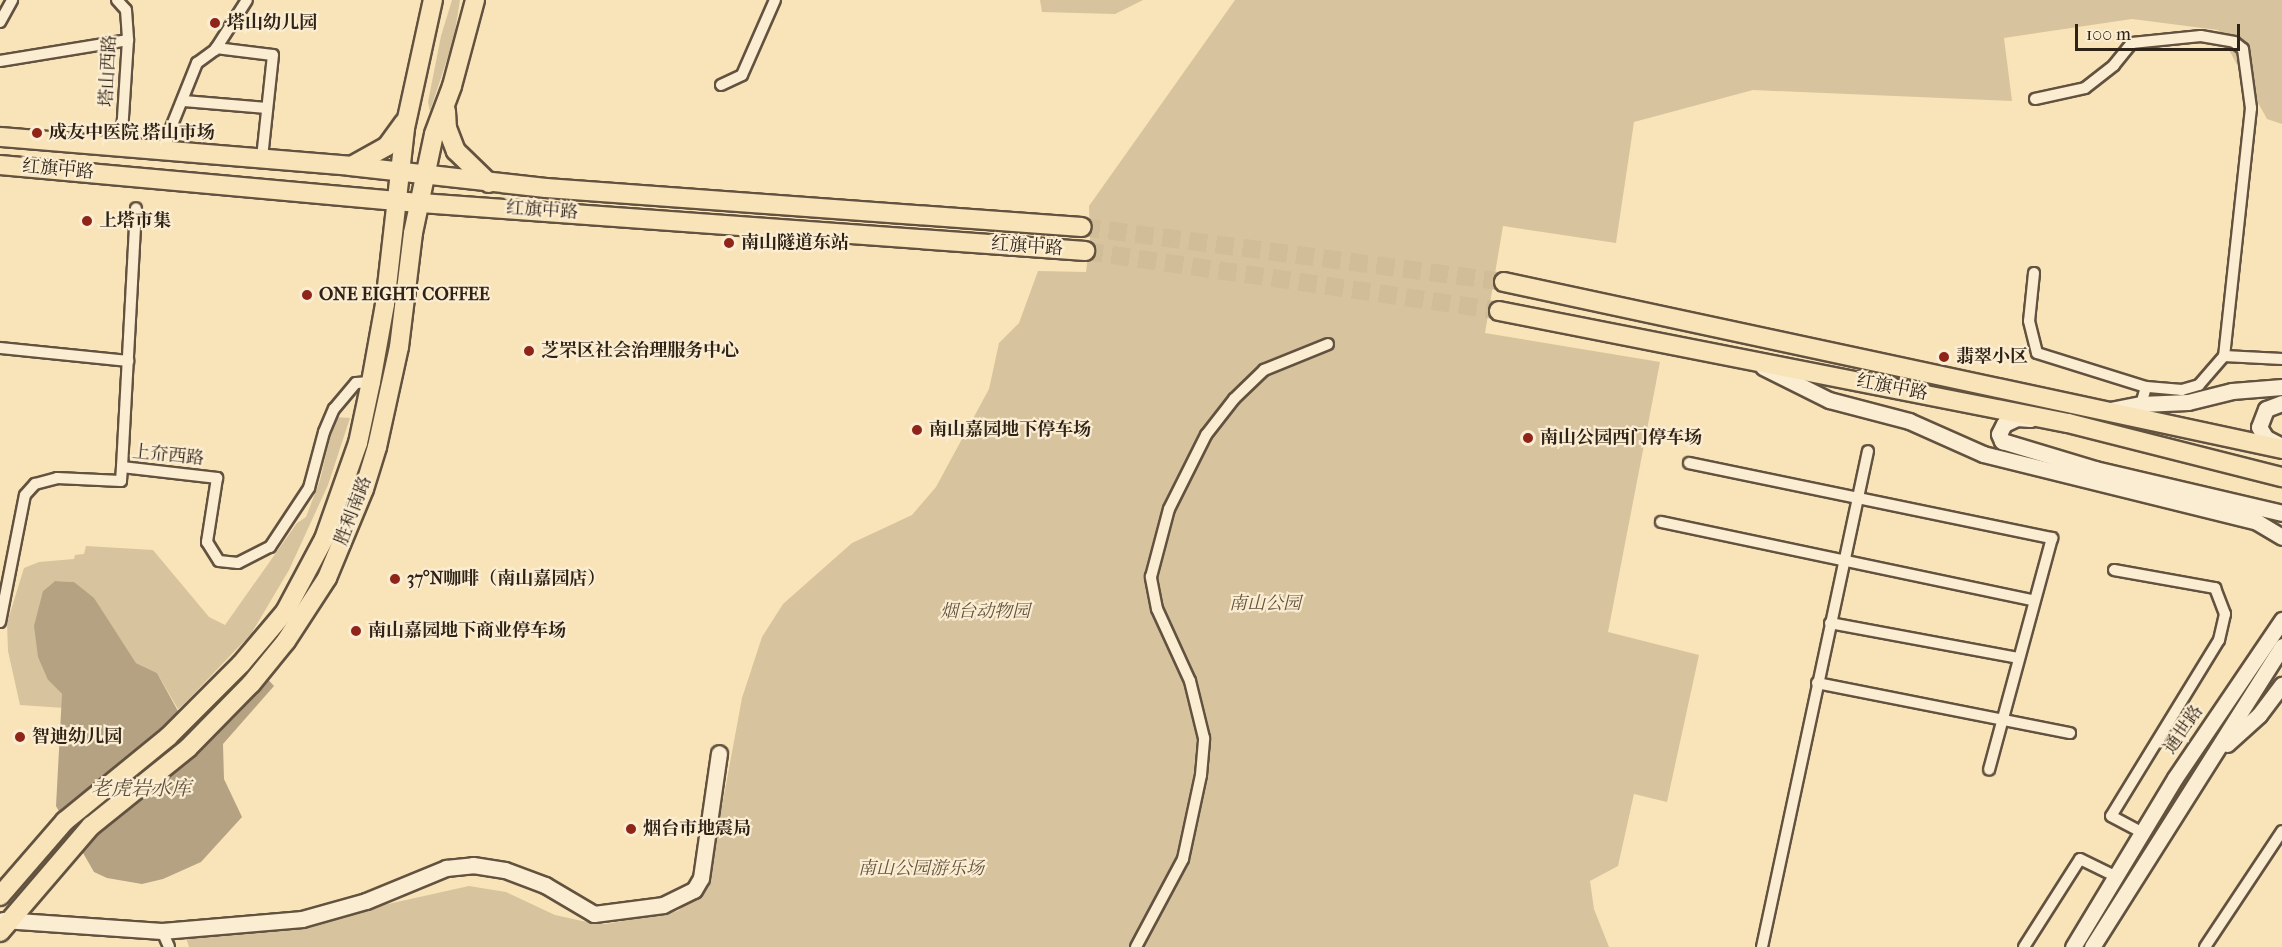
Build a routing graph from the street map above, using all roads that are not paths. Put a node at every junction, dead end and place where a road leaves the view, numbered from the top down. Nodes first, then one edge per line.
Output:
1 (12, 0) edge
2 (117, 0) edge
3 (247, 0) edge
4 (433, 0) edge
5 (475, 0) edge
6 (775, 0) edge
7 (0, 22) edge
8 (128, 40) junction
9 (216, 48) junction
10 (0, 61) edge
11 (721, 85) dead end
12 (2035, 99) dead end
13 (184, 101) junction
14 (447, 103) junction
15 (267, 108) junction
16 (409, 110) junction
17 (0, 137) edge
18 (121, 147) junction
19 (166, 151) junction
20 (262, 158) junction
21 (0, 165) edge
22 (350, 166) junction
23 (399, 171) junction
24 (425, 176) junction
25 (489, 183) junction
26 (397, 200) junction
27 (421, 203) junction
28 (136, 208) dead end
29 (1082, 227) tunnel mouth
30 (1085, 251) tunnel mouth
31 (2034, 273) dead end
32 (1504, 282) tunnel mouth
33 (1499, 311) tunnel mouth
34 (1328, 344) dead end
35 (0, 348) edge
36 (2224, 356) junction
37 (1747, 359) junction
38 (2282, 359) edge
39 (128, 361) junction
40 (371, 382) junction
41 (2146, 387) junction
42 (2282, 387) edge
43 (2141, 404) junction
44 (2282, 404) edge
45 (2110, 410) junction
46 (2068, 423) junction
47 (2282, 448) edge
48 (1868, 451) dead end
49 (1689, 463) dead end
50 (122, 467) junction
51 (2275, 476) edge
52 (1858, 495) junction
53 (2282, 513) edge
54 (1660, 522) dead end
55 (2282, 537) edge
56 (1844, 560) junction
57 (2114, 570) dead end
58 (2032, 600) junction
59 (2282, 612) edge
60 (2282, 620) edge
61 (0, 622) edge
62 (1830, 623) junction
63 (2275, 644) edge
64 (2018, 658) junction
65 (1817, 683) junction
66 (2282, 685) edge
67 (2003, 719) junction
68 (2070, 734) dead end
69 (2218, 752) junction
70 (719, 753) dead end
71 (1989, 770) dead end
72 (2282, 831) edge
73 (2143, 833) junction
74 (2121, 871) junction
75 (1, 895) edge
76 (6, 920) edge
77 (162, 931) junction
78 (170, 947) edge
79 (1136, 947) edge
80 (1762, 947) edge
81 (2024, 947) edge
82 (2073, 947) edge
83 (2092, 947) edge
84 (2205, 947) edge

1 - 7 street
2 - 8 street, 塔山西路
3 - 9 street
4 - 16 main road, 胜利南路
5 - 14 main road, 胜利南路
6 - 11 street
8 - 10 street
8 - 18 street, 塔山西路
9 - 13 street
9 - 15 street
12 - 36 street
13 - 15 street
13 - 19 street
14 - 24 main road, 胜利南路
14 - 25 main road
15 - 20 street
16 - 22 main road
16 - 23 main road, 胜利南路
17 - 18 main road, 红旗中路
18 - 19 main road, 红旗中路
19 - 20 main road, 红旗中路
20 - 22 main road, 红旗中路
21 - 26 main road, 红旗中路
22 - 23 main road, 红旗中路
23 - 24 main road, 红旗中路
23 - 26 main road, 胜利南路
24 - 25 main road, 红旗中路
24 - 27 main road, 胜利南路
25 - 29 main road, 红旗中路
26 - 27 main road, 红旗中路
26 - 40 main road, 胜利南路
27 - 30 main road, 红旗中路
27 - 76 main road, 胜利南路
28 - 39 street
31 - 41 street
32 - 45 main road, 红旗中路
33 - 37 main road, 红旗中路
34 - 79 street
35 - 39 street
36 - 38 street
36 - 41 street
37 - 46 main road, 红旗中路
37 - 55 main road
39 - 50 street
40 - 50 street, 上夼西路
40 - 75 main road, 胜利南路
41 - 43 street
42 - 43 main road
43 - 45 main road
44 - 47 main road
45 - 47 main road, 红旗中路
46 - 51 main road, 红旗中路
46 - 53 main road
48 - 52 street
49 - 52 street
50 - 61 street, 上夼西路
52 - 56 street
52 - 58 street
54 - 56 street
56 - 58 street
56 - 62 street
57 - 73 street
58 - 64 street
59 - 63 main road
60 - 63 main road, 通世路
62 - 64 street
62 - 65 street
63 - 69 main road
63 - 73 main road, 通世路
64 - 67 street
65 - 67 street
65 - 80 street
66 - 69 main road
67 - 68 street
67 - 71 street
69 - 83 main road
70 - 77 main road
72 - 84 street
73 - 74 main road, 通世路
74 - 81 street
74 - 82 main road, 通世路
76 - 77 main road
77 - 78 street

